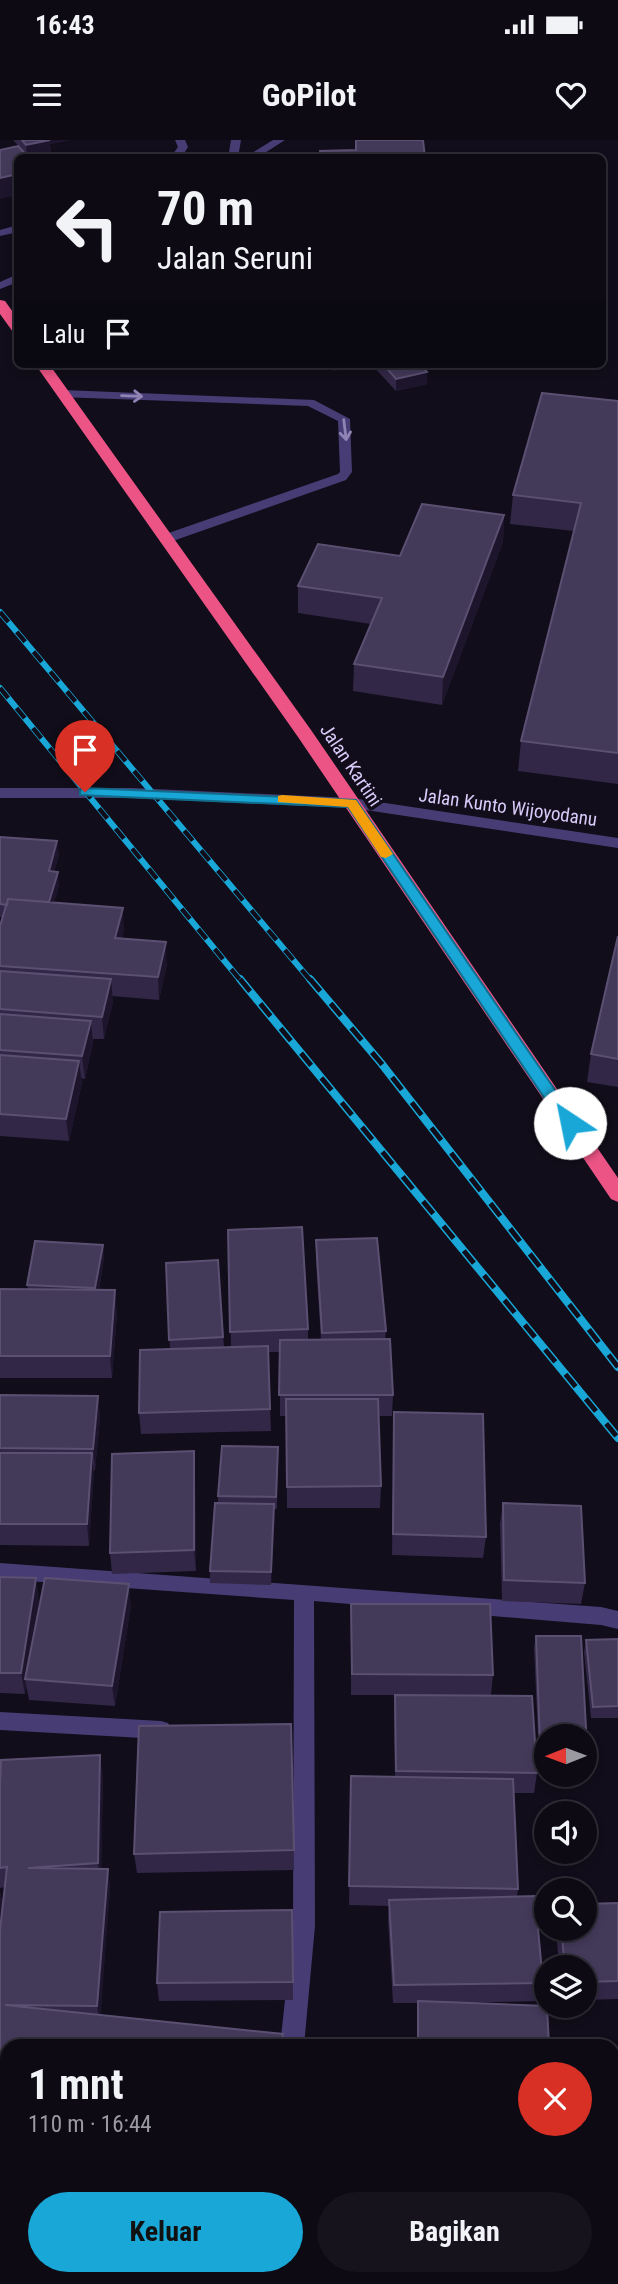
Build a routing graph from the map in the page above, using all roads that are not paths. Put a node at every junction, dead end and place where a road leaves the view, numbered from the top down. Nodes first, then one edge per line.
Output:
1 (280, 140) edge
2 (256, 154) edge
3 (0, 304) edge
4 (14, 323) edge
5 (45, 368) edge
6 (64, 394) junction
7 (165, 539) junction
8 (0, 793) edge
9 (352, 803) junction
10 (618, 843) edge
11 (618, 1194) edge
12 (0, 1572) edge
13 (304, 1592) junction
14 (618, 1620) edge
15 (0, 1721) edge
16 (180, 1732) edge
17 (293, 2039) edge

1 - 2 street
3 - 4 highway
5 - 6 highway, Jalan Kartini
6 - 7 highway, Jalan Kartini
6 -> 7 street
7 - 9 highway, Jalan Kartini
8 - 9 street, Jalan Kunto Wijoyodanu
9 - 10 street, Jalan Kunto Wijoyodanu
9 - 11 highway, Jalan Kartini
12 - 13 street
13 - 14 street
13 - 17 street
15 - 16 street

